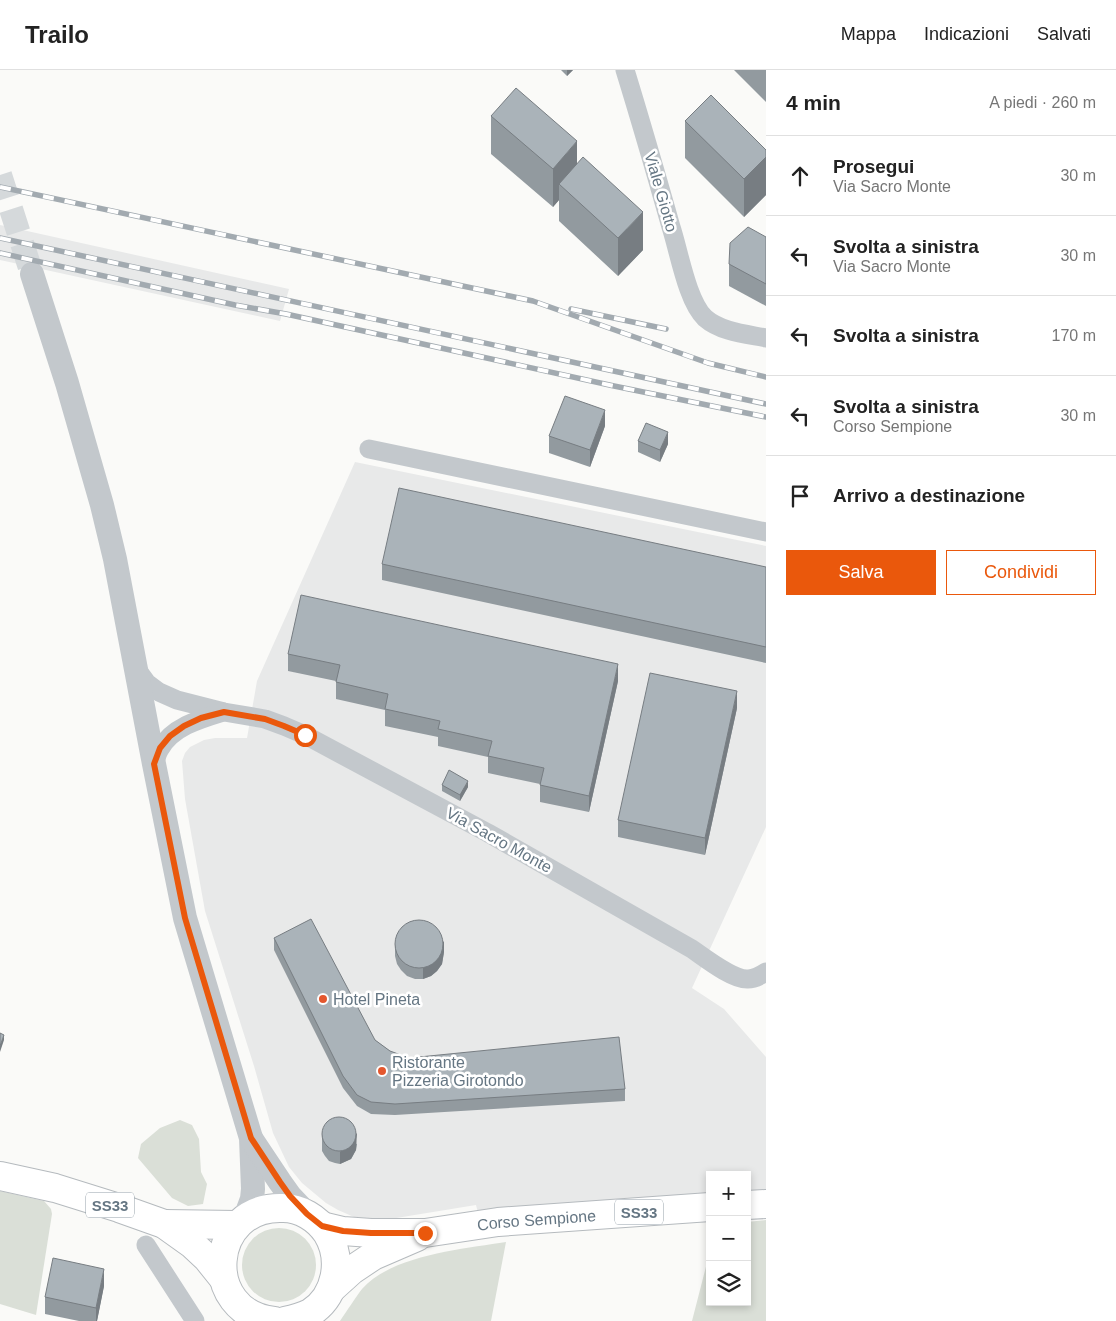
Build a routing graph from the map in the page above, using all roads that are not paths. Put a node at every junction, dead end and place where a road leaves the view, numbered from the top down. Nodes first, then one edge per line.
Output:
1 (625, 70) edge
2 (32, 274) tunnel mouth
3 (766, 338) edge
4 (369, 449) dead end
5 (766, 532) edge
6 (136, 668) junction
7 (224, 712) junction
8 (154, 764) junction
9 (766, 972) edge
10 (251, 1138) junction
11 (0, 1176) edge
12 (766, 1204) edge
13 (751, 1205) edge
14 (706, 1207) edge
15 (315, 1220) junction
16 (241, 1222) junction
17 (164, 1224) junction
18 (425, 1233) junction
19 (146, 1246) dead end
20 (223, 1278) junction
21 (324, 1304) edge
22 (195, 1321) edge
23 (274, 1321) edge
24 (285, 1321) edge

1 - 3 street, Viale Giotto
2 - 6 street
4 - 5 street
6 - 7 street, Via Sacro Monte
6 - 8 street
7 - 8 street, Via Sacro Monte
7 - 9 street, Via Sacro Monte
8 - 10 street
10 - 15 street
10 - 16 street
11 - 17 main road, SS33
12 - 13 main road
14 - 18 main road, Corso Sempione / SS33
15 - 16 main road, Corso Sempione
15 - 18 main road, Corso Sempione / SS33
15 - 21 main road
16 - 17 main road, SS33
16 - 20 main road
17 - 20 main road, SS33
18 - 21 main road, Corso Sempione / SS33
19 - 22 street
20 - 23 main road
21 - 24 main road, Corso Sempione

